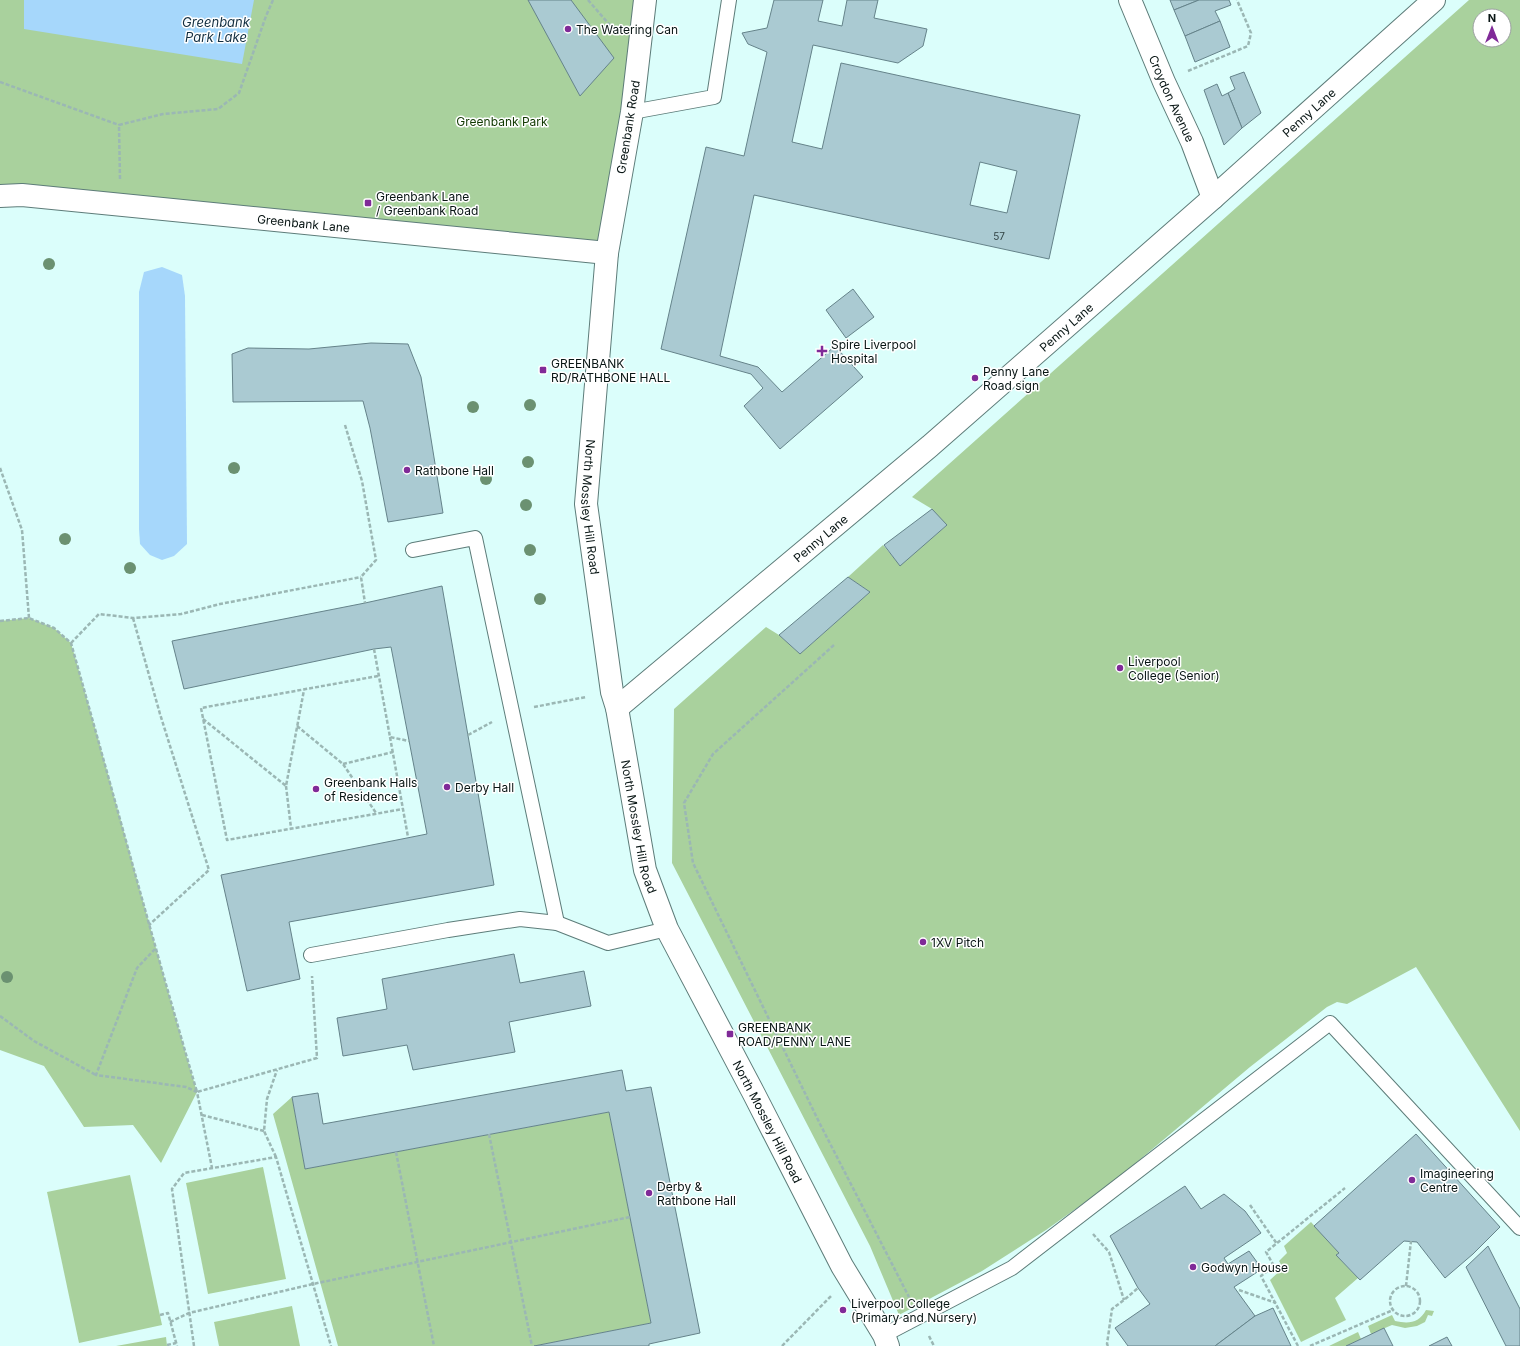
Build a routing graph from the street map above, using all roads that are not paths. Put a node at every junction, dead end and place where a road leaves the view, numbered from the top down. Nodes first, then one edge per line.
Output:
1 (645, 0) edge
2 (729, 0) edge
3 (1130, 0) edge
4 (1434, 0) edge
5 (632, 112) junction
6 (0, 196) edge
7 (1213, 198) junction
8 (607, 253) junction
9 (413, 550) dead end
10 (615, 700) junction
11 (557, 923) junction
12 (667, 929) junction
13 (311, 955) road end
14 (1520, 1228) edge
15 (886, 1340) edge

1 - 5 street, Greenbank Road
2 - 5 lane
3 - 7 street, Croydon Avenue
4 - 7 street, Penny Lane
5 - 8 street, Greenbank Road
6 - 8 street, Greenbank Lane
7 - 10 street, Penny Lane
8 - 10 street, North Mossley Hill Road
9 - 11 lane
10 - 12 street, North Mossley Hill Road
11 - 12 lane
11 - 13 lane
12 - 15 street, North Mossley Hill Road
14 - 15 lane

